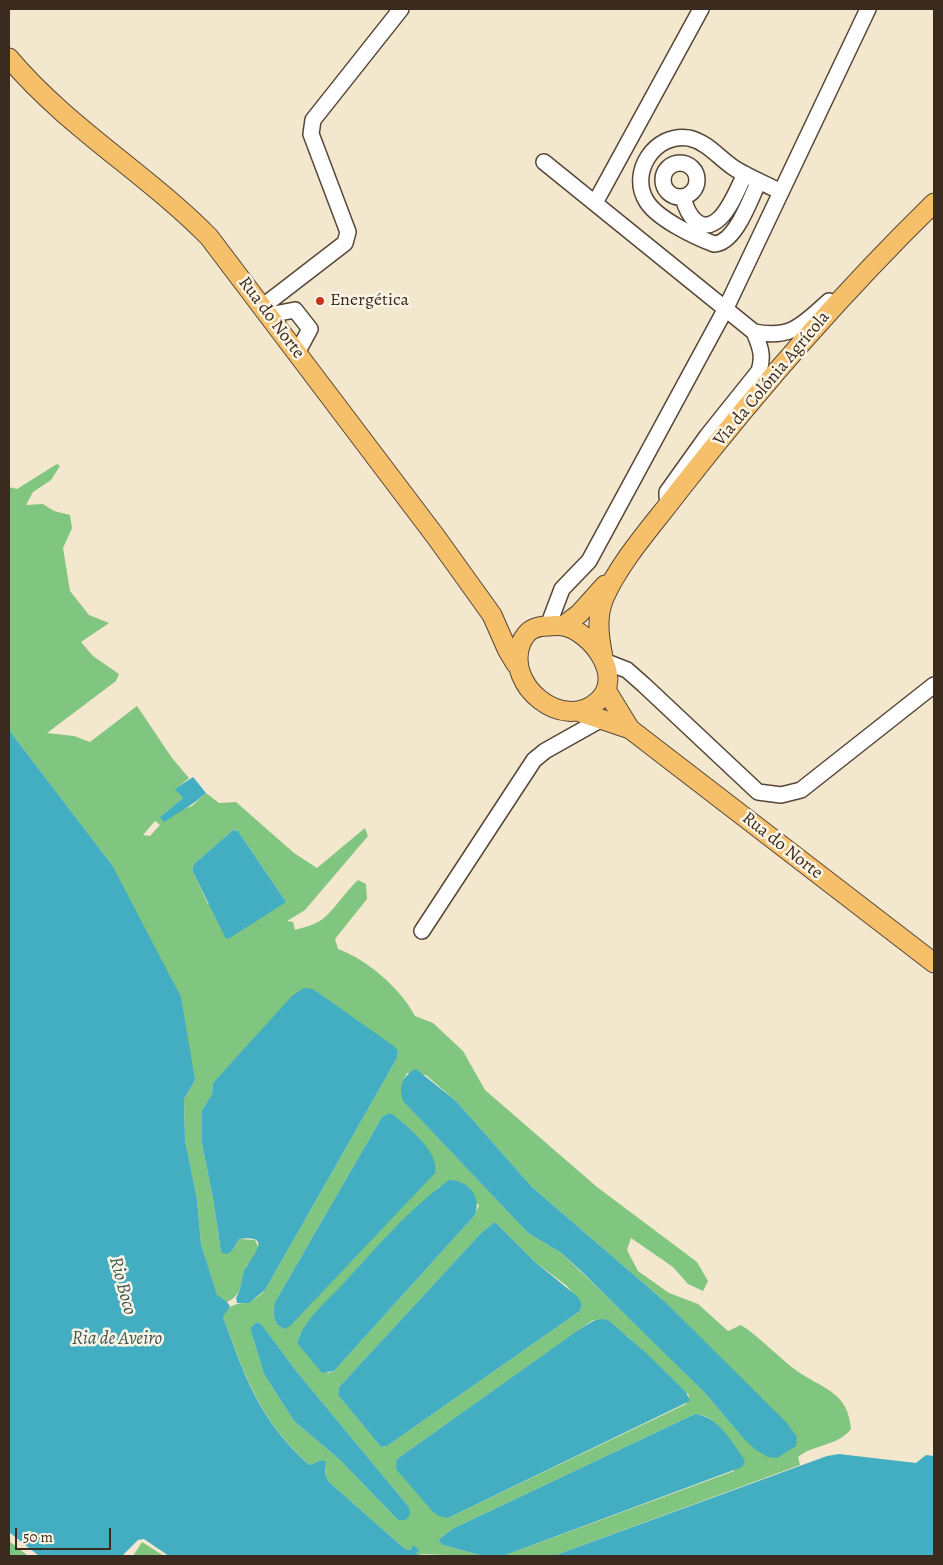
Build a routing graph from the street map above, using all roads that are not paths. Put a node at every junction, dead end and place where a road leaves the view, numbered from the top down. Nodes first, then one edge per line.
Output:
1 (402, 9) edge
2 (701, 9) edge
3 (868, 9) edge
4 (9, 58) edge
5 (544, 162) dead end
6 (745, 174) junction
7 (759, 181) junction
8 (781, 192) junction
9 (683, 197) dead end
10 (594, 203) junction
11 (934, 203) edge
12 (902, 234) junction
13 (725, 310) junction
14 (265, 311) junction
15 (754, 332) junction
16 (667, 507) junction
17 (623, 566) junction
18 (492, 615) junction
19 (548, 627) junction
20 (603, 659) junction
21 (516, 664) junction
22 (607, 685) junction
23 (644, 685) junction
24 (934, 685) edge
25 (580, 712) junction
26 (602, 719) junction
27 (630, 729) junction
28 (422, 931) dead end
29 (934, 963) edge

1 - 14 street
2 - 10 street
3 - 8 street
4 - 14 main road, Rua do Norte
5 - 10 street
6 - 7 street
6 - 7 street
6 - 9 street
7 - 8 street
8 - 13 street
10 - 13 street
11 - 12 main road, Via da Colónia Agrícola
12 - 15 street
12 - 16 main road, Via da Colónia Agrícola
13 - 15 street
13 - 19 street
14 - 18 main road, Rua do Norte
15 - 16 street
16 - 17 main road, Via da Colónia Agrícola
17 - 19 main road, Via da Colónia Agrícola
17 - 20 main road, Via da Colónia Agrícola
18 - 19 main road, Rua do Norte
18 - 21 main road, Rua do Norte
19 - 20 main road
19 - 21 main road
20 - 22 main road
20 - 23 street
21 - 25 main road
22 - 23 street
22 - 25 main road
22 - 27 main road, Rua do Norte
23 - 24 street
25 - 26 main road, Rua do Norte
26 - 27 main road, Rua do Norte
26 - 28 street
27 - 29 main road, Rua do Norte

